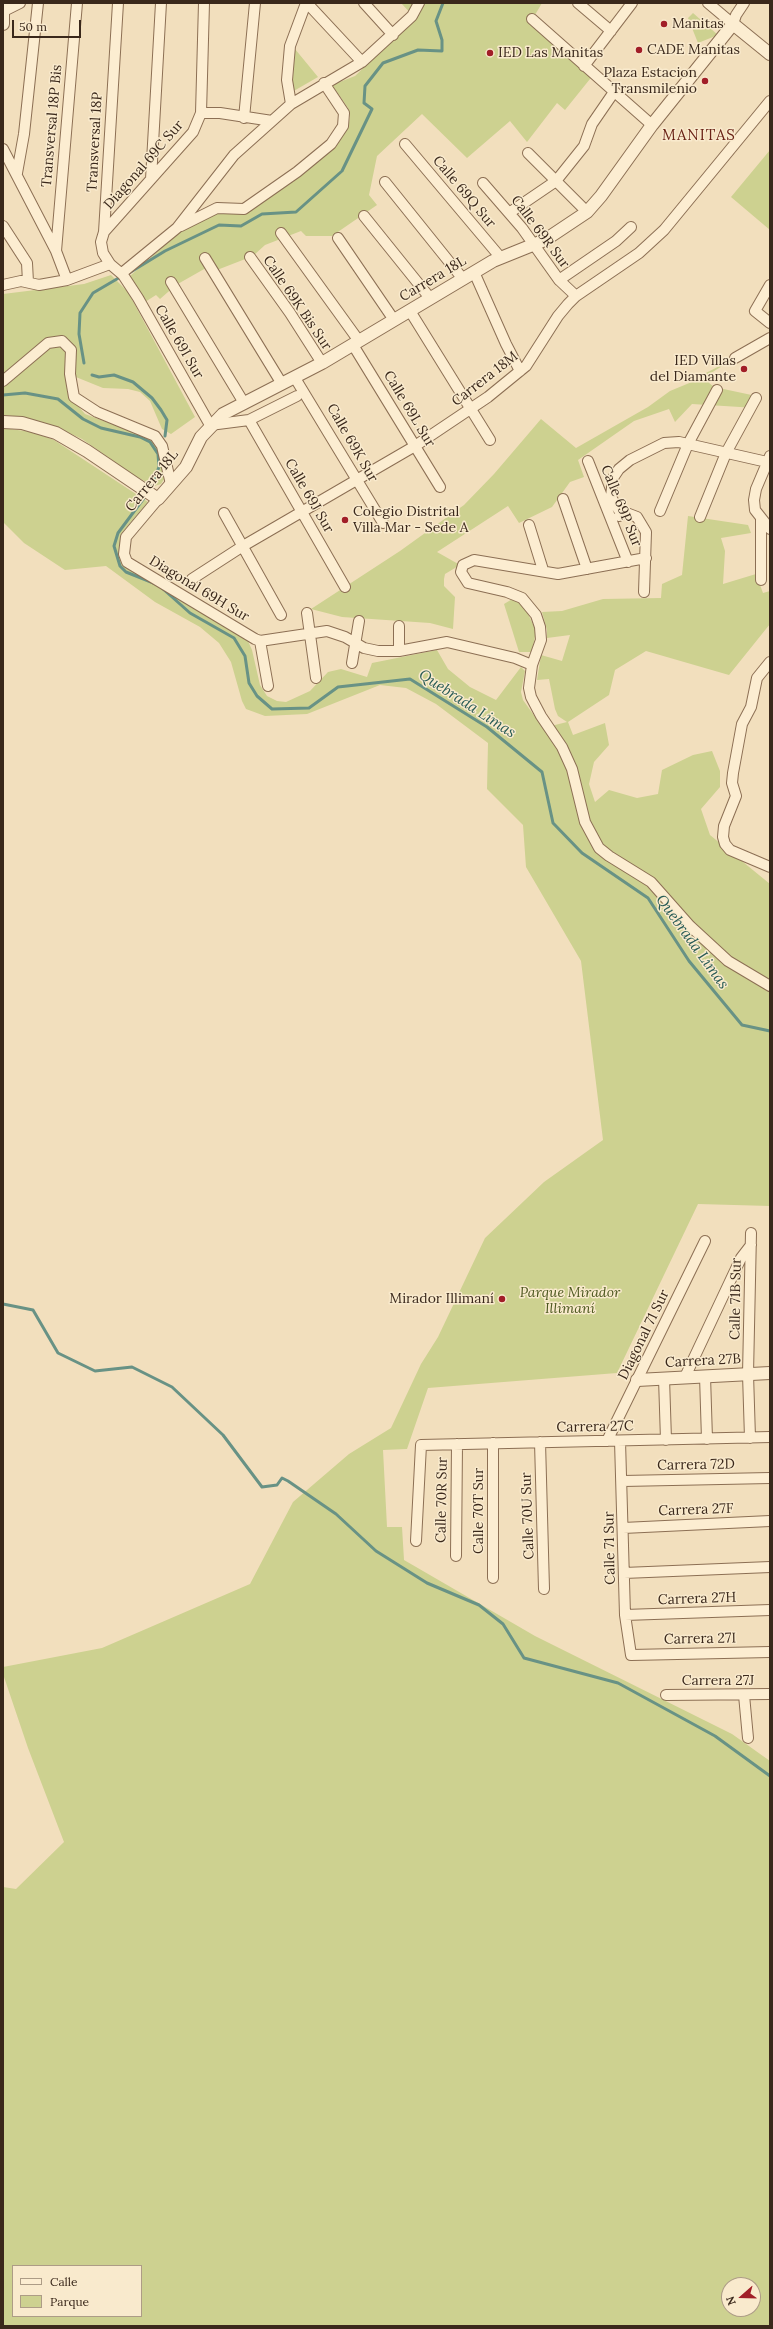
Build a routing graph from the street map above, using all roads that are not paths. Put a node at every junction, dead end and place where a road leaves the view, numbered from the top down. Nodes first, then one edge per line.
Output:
1 (20, 3) edge
2 (38, 3) edge
3 (77, 3) edge
4 (118, 3) edge
5 (161, 3) edge
6 (204, 3) edge
7 (255, 3) edge
8 (306, 3) edge
9 (364, 3) edge
10 (419, 3) edge
11 (578, 3) edge
12 (632, 3) edge
13 (708, 3) edge
14 (744, 3) edge
15 (3, 7) edge
16 (532, 20) dead end
17 (3, 24) edge
18 (733, 24) junction
19 (611, 31) junction
20 (393, 35) junction
21 (770, 54) edge
22 (362, 62) junction
23 (584, 66) junction
24 (324, 83) junction
25 (614, 92) junction
26 (770, 101) edge
27 (291, 104) junction
28 (201, 113) junction
29 (244, 118) junction
30 (272, 122) junction
31 (652, 125) junction
32 (405, 144) dead end
33 (3, 149) edge
34 (528, 153) dead end
35 (17, 173) junction
36 (151, 179) junction
37 (556, 181) junction
38 (385, 182) dead end
39 (483, 183) dead end
40 (587, 212) junction
41 (509, 213) junction
42 (364, 216) dead end
43 (631, 227) dead end
44 (4, 228) edge
45 (177, 228) junction
46 (104, 232) junction
47 (281, 233) dead end
48 (338, 238) dead end
49 (535, 245) junction
50 (56, 251) junction
51 (250, 257) dead end
52 (205, 258) dead end
53 (501, 258) junction
54 (110, 264) junction
55 (474, 272) junction
56 (124, 276) junction
57 (463, 279) junction
58 (67, 280) junction
59 (559, 280) junction
60 (28, 282) junction
61 (171, 282) dead end
62 (3, 285) edge
63 (770, 285) edge
64 (576, 296) junction
65 (430, 298) junction
66 (410, 311) junction
67 (394, 320) junction
68 (770, 323) edge
69 (770, 338) edge
70 (356, 343) junction
71 (735, 358) dead end
72 (322, 364) junction
73 (520, 371) junction
74 (295, 378) junction
75 (3, 381) edge
76 (282, 384) junction
77 (717, 390) dead end
78 (297, 396) dead end
79 (756, 398) dead end
80 (244, 403) junction
81 (471, 409) junction
82 (249, 420) junction
83 (3, 422) edge
84 (210, 425) junction
85 (490, 440) dead end
86 (688, 444) junction
87 (415, 446) junction
88 (726, 453) junction
89 (768, 459) edge
90 (588, 461) dead end
91 (356, 479) junction
92 (171, 484) junction
93 (440, 487) dead end
94 (154, 496) junction
95 (563, 499) dead end
96 (660, 511) dead end
97 (624, 512) junction
98 (224, 513) dead end
99 (301, 513) junction
100 (700, 517) dead end
101 (761, 518) junction
102 (612, 520) junction
103 (383, 523) dead end
104 (528, 525) dead end
105 (770, 529) edge
106 (243, 546) junction
107 (125, 558) joint
108 (646, 558) junction
109 (628, 562) junction
110 (587, 569) junction
111 (544, 570) junction
112 (192, 579) dead end
113 (761, 580) dead end
114 (345, 587) dead end
115 (644, 592) dead end
116 (307, 613) dead end
117 (281, 615) dead end
118 (359, 621) dead end
119 (399, 626) dead end
120 (309, 634) junction
121 (260, 641) junction
122 (356, 642) junction
123 (399, 651) junction
124 (770, 662) edge
125 (352, 663) dead end
126 (532, 665) junction
127 (316, 678) dead end
128 (268, 686) dead end
129 (770, 867) edge
130 (770, 986) edge
131 (751, 1233) dead end
132 (705, 1241) dead end
133 (751, 1245) junction
134 (770, 1373) edge
135 (748, 1374) junction
136 (705, 1376) junction
137 (686, 1377) junction
138 (664, 1378) junction
139 (637, 1380) junction
140 (770, 1437) edge
141 (750, 1438) junction
142 (707, 1439) junction
143 (666, 1440) junction
144 (607, 1441) junction
145 (620, 1441) junction
146 (540, 1442) junction
147 (493, 1443) junction
148 (457, 1444) junction
149 (421, 1445) joint
150 (770, 1478) edge
151 (623, 1481) junction
152 (770, 1521) edge
153 (623, 1528) junction
154 (416, 1541) dead end
155 (456, 1556) dead end
156 (770, 1567) edge
157 (624, 1573) junction
158 (493, 1578) dead end
159 (544, 1589) dead end
160 (770, 1610) edge
161 (625, 1615) junction
162 (770, 1652) edge
163 (631, 1655) joint
164 (770, 1694) edge
165 (666, 1695) dead end
166 (744, 1695) junction
167 (748, 1738) dead end

1 - 15 street
2 - 35 street
3 - 50 street, Transversal 18P Bis
4 - 46 street, Transversal 18P
5 - 36 street
6 - 28 street
7 - 29 street
8 - 22 street
8 - 27 street
9 - 20 street
10 - 20 street
11 - 19 street
12 - 19 street
13 - 18 street
14 - 18 street, Carrera 18L
15 - 17 street
16 - 23 street
18 - 21 street
18 - 31 street, Carrera 18L
19 - 23 street
20 - 22 street
22 - 24 street
23 - 25 street
24 - 27 street
24 - 45 street
25 - 31 street
25 - 37 street
26 - 64 street, Carrera 18M
27 - 30 street
28 - 29 street, Diagonal 69C Sur
28 - 36 street, Diagonal 69C Sur
29 - 30 street, Diagonal 69C Sur
30 - 45 street
31 - 40 street, Carrera 18L
32 - 53 street, Calle 69Q Sur
33 - 35 street
34 - 37 street
35 - 50 street
36 - 46 street, Diagonal 69C Sur
37 - 40 street
37 - 41 street
38 - 57 street
39 - 41 street, Calle 69R Sur
40 - 49 street, Carrera 18L
41 - 49 street, Calle 69R Sur
42 - 65 street
43 - 59 street
44 - 60 street
45 - 56 street
46 - 54 street, Transversal 18P
47 - 70 street, Calle 69L Sur
48 - 67 street
49 - 53 street, Carrera 18L
49 - 59 street, Calle 69R Sur
50 - 58 street
51 - 72 street, Calle 69K Bis Sur
52 - 76 street
53 - 55 street, Carrera 18L
54 - 56 street, Transversal 18P
54 - 58 street
55 - 57 street, Carrera 18L
55 - 73 street
56 - 84 street, Calle 69I Sur
57 - 65 street, Carrera 18L
58 - 60 street
59 - 64 street, Calle 69R Sur
60 - 62 street
61 - 80 street
63 - 68 street
64 - 73 street, Carrera 18M
65 - 66 street, Carrera 18L
66 - 67 street, Carrera 18L
66 - 81 street
67 - 70 street, Carrera 18L
69 - 71 street
70 - 72 street, Carrera 18L
70 - 87 street, Calle 69L Sur
72 - 74 street, Carrera 18L
73 - 81 street, Carrera 18M
74 - 76 street, Carrera 18L
74 - 91 street, Calle 69K Sur
75 - 92 street
76 - 80 street, Carrera 18L
77 - 86 street
78 - 82 street
79 - 88 street
80 - 84 street, Carrera 18L
81 - 85 street
81 - 87 street, Carrera 18M
82 - 84 street
82 - 99 street, Calle 69J Sur
83 - 94 street
84 - 92 street, Carrera 18L
86 - 88 street
86 - 96 street
86 - 97 street
87 - 91 street, Carrera 18M
87 - 93 street, Calle 69L Sur
88 - 89 street
88 - 100 street
89 - 101 street
90 - 102 street, Calle 69P Sur
91 - 99 street, Carrera 18M
91 - 103 street, Calle 69K Sur
92 - 94 street, Carrera 18L
94 - 107 street, Carrera 18L
95 - 110 street
97 - 102 street
97 - 108 street
98 - 106 street
99 - 106 street, Carrera 18M
99 - 114 street, Calle 69J Sur
101 - 105 street
101 - 113 street
102 - 109 street, Calle 69P Sur
104 - 111 street
106 - 112 street, Carrera 18M
106 - 117 street
107 - 121 street, Diagonal 69H Sur
108 - 109 street
108 - 115 street
109 - 110 street
110 - 111 street
111 - 126 street
116 - 120 street
118 - 122 street
119 - 123 street
120 - 121 street
120 - 122 street
120 - 127 street
121 - 128 street
122 - 123 street
122 - 125 street
123 - 126 street
124 - 129 street
126 - 130 street
131 - 133 street, Calle 71B Sur
132 - 139 street, Diagonal 71 Sur
133 - 135 street, Calle 71B Sur
133 - 137 street
134 - 135 street, Carrera 27B
135 - 136 street, Carrera 27B
135 - 141 street, Calle 71B Sur
136 - 137 street, Carrera 27B
136 - 142 street
137 - 138 street, Carrera 27B
138 - 139 street, Carrera 27B
138 - 143 street
139 - 144 street, Diagonal 71 Sur
140 - 141 street, Carrera 27C
141 - 142 street, Carrera 27C
142 - 143 street, Carrera 27C
143 - 145 street, Carrera 27C
144 - 145 street, Carrera 27C
144 - 146 street, Carrera 27C
145 - 151 street, Calle 71 Sur
146 - 147 street, Carrera 27C
146 - 159 street, Calle 70U Sur
147 - 148 street, Carrera 27C
147 - 158 street, Calle 70T Sur
148 - 149 street, Carrera 27C
148 - 155 street, Calle 70R Sur
149 - 154 street, Calle 70R Sur
150 - 151 street, Carrera 72D
151 - 153 street, Calle 71 Sur
152 - 153 street, Carrera 27F
153 - 157 street, Calle 71 Sur
156 - 157 street
157 - 161 street, Calle 71 Sur
160 - 161 street, Carrera 27H
161 - 163 street, Calle 71 Sur
162 - 163 street, Carrera 27I
164 - 166 street, Carrera 27J
165 - 166 street, Carrera 27J
166 - 167 street

